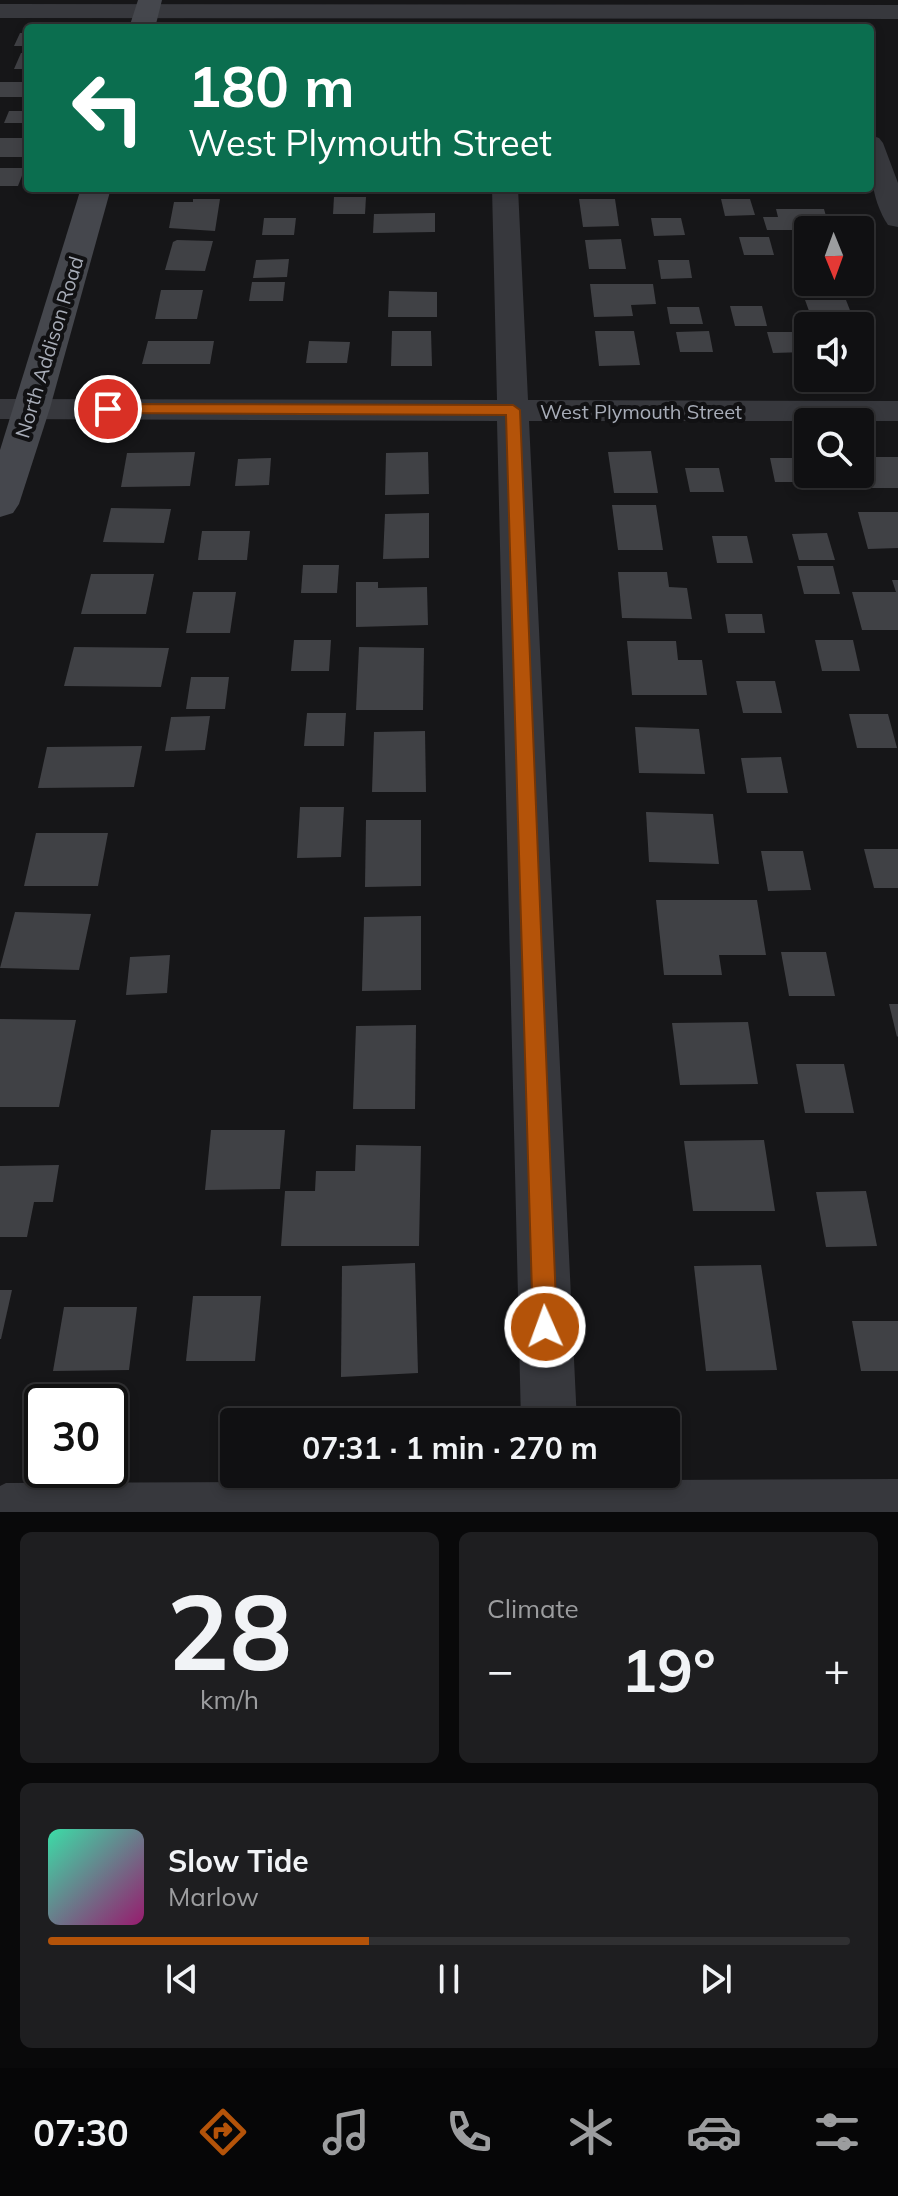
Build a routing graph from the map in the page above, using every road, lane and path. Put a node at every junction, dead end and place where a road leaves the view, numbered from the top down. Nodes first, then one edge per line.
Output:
1 (0, 11) edge
2 (898, 12) edge
3 (146, 13) edge
4 (499, 13) edge
5 (821, 13) edge
6 (874, 154) edge
7 (95, 192) edge
8 (505, 192) edge
9 (898, 219) edge
10 (16, 409) edge
11 (513, 410) junction
12 (898, 411) edge
13 (0, 504) edge
14 (549, 1408) edge
15 (551, 1498) edge
16 (898, 1508) edge
17 (6, 1512) edge

1 - 3 street
2 - 5 street
3 - 4 street
4 - 5 street
6 - 9 street
7 - 10 street, North Addison Road
8 - 11 street
10 - 11 street, West Plymouth Street
10 - 13 street, North Addison Road
11 - 12 street, West Plymouth Street
11 - 14 street
15 - 16 street
15 - 17 street

